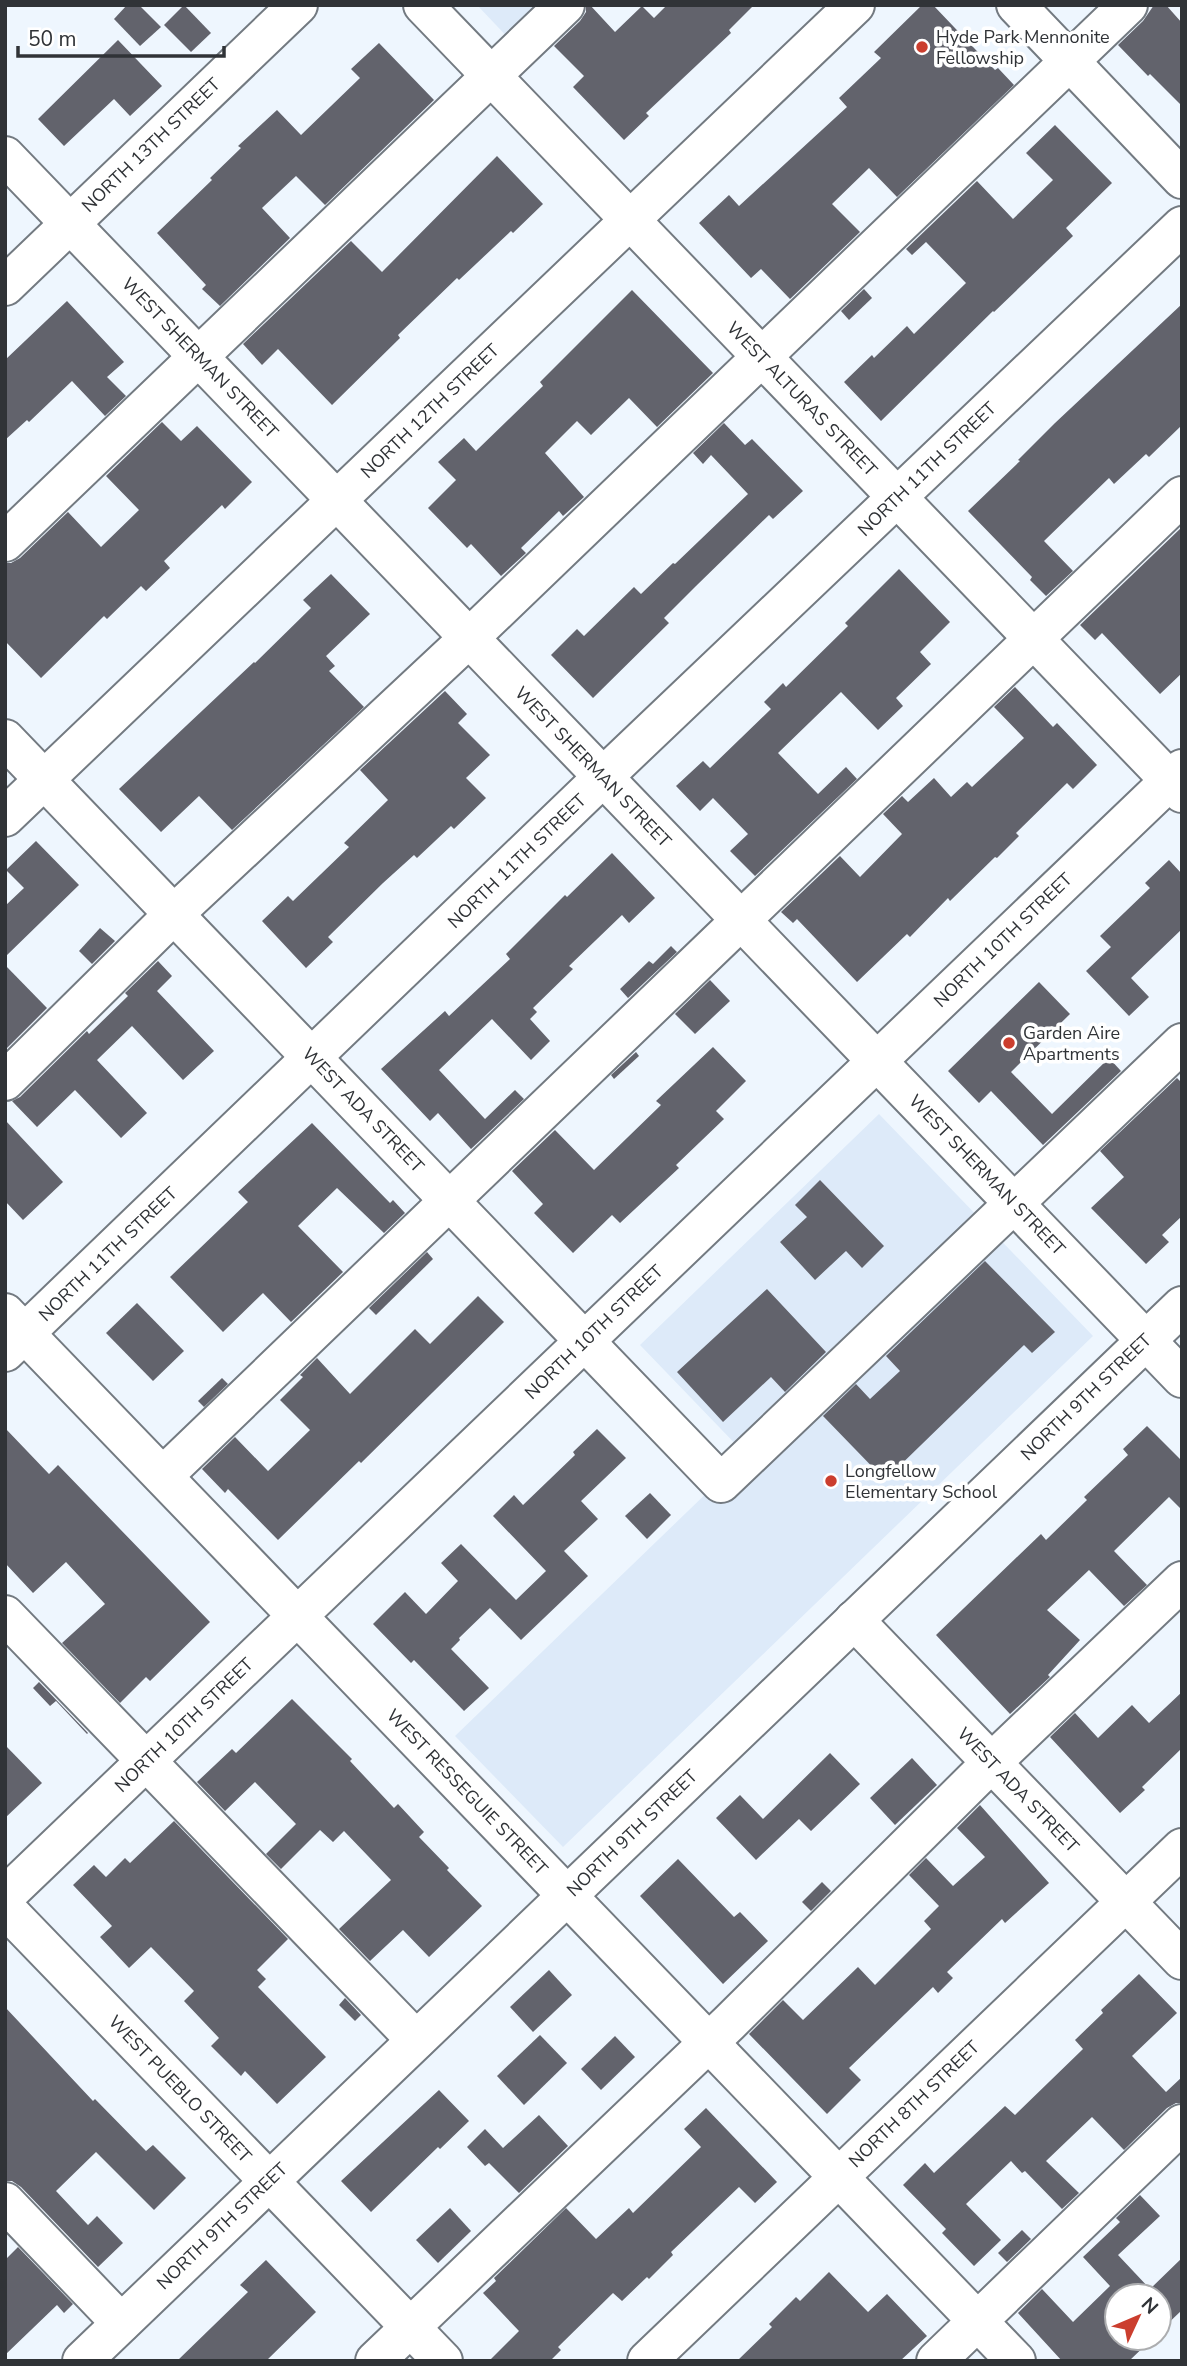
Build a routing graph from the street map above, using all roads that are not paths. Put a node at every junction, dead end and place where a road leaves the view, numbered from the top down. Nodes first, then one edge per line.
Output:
1 (298, 5) edge
2 (423, 5) edge
3 (565, 5) edge
4 (855, 5) edge
5 (1016, 5) edge
6 (1128, 5) edge
7 (1069, 61) junction
8 (491, 76) junction
9 (5, 156) edge
10 (1182, 179) edge
11 (630, 220) junction
12 (70, 223) junction
13 (1182, 226) edge
14 (5, 286) edge
15 (198, 356) junction
16 (761, 356) junction
17 (1182, 496) edge
18 (897, 498) junction
19 (337, 500) junction
20 (5, 542) edge
21 (469, 638) junction
22 (1033, 639) junction
23 (5, 738) edge
24 (603, 777) junction
25 (44, 779) junction
26 (1178, 781) edge
27 (5, 817) edge
28 (174, 914) junction
29 (741, 920) junction
30 (1182, 1043) edge
31 (313, 1058) junction
32 (877, 1061) junction
33 (5, 1081) edge
34 (450, 1200) junction
35 (1014, 1203) junction
36 (1182, 1306) edge
37 (12, 1333) edge
38 (1146, 1340) junction
39 (585, 1341) junction
40 (1182, 1378) edge
41 (163, 1476) junction
42 (1182, 1581) edge
43 (5, 1615) edge
44 (298, 1616) junction
45 (853, 1620) junction
46 (147, 1760) junction
47 (991, 1763) junction
48 (1182, 1848) edge
49 (567, 1895) junction
50 (5, 1896) edge
51 (1125, 1902) junction
52 (5, 1908) edge
53 (1182, 1960) edge
54 (416, 2040) junction
55 (709, 2042) junction
56 (1182, 2124) edge
57 (838, 2177) junction
58 (269, 2181) junction
59 (5, 2202) edge
60 (977, 2321) junction
61 (121, 2323) junction
62 (410, 2327) junction
63 (82, 2361) edge
64 (375, 2361) edge
65 (443, 2361) edge
66 (647, 2361) edge
67 (936, 2361) edge
68 (1016, 2361) edge

1 - 12 street, NORTH 13TH STREET
2 - 8 street, WEST ALTURAS STREET
3 - 8 street
4 - 11 street, NORTH 12TH STREET
5 - 7 street
6 - 7 street
7 - 10 street
7 - 16 street
8 - 11 street, WEST ALTURAS STREET
8 - 15 street
9 - 12 street, WEST SHERMAN STREET
11 - 16 street, WEST ALTURAS STREET
11 - 19 street, NORTH 12TH STREET
12 - 14 street, NORTH 13TH STREET
12 - 15 street, WEST SHERMAN STREET
13 - 18 street, NORTH 11TH STREET
15 - 19 street, WEST SHERMAN STREET
15 - 20 street
16 - 18 street, WEST ALTURAS STREET
16 - 21 street
17 - 22 street
18 - 22 street, WEST ALTURAS STREET
18 - 24 street, NORTH 11TH STREET
19 - 21 street, WEST SHERMAN STREET
19 - 25 street, NORTH 12TH STREET
21 - 24 street, WEST SHERMAN STREET
21 - 28 street
22 - 26 street, WEST ALTURAS STREET
22 - 29 street
23 - 25 street, WEST ADA STREET
24 - 29 street, WEST SHERMAN STREET
24 - 31 street, NORTH 11TH STREET
25 - 27 street, NORTH 12TH STREET
25 - 28 street, WEST ADA STREET
26 - 32 street, NORTH 10TH STREET
28 - 31 street, WEST ADA STREET
28 - 33 street
29 - 32 street, WEST SHERMAN STREET
29 - 34 street
30 - 35 street
31 - 34 street, WEST ADA STREET
31 - 37 street, NORTH 11TH STREET
32 - 35 street, WEST SHERMAN STREET
32 - 39 street, NORTH 10TH STREET
34 - 39 street, WEST ADA STREET
34 - 41 street
35 - 38 street, WEST SHERMAN STREET
35 - 39 street, WEST ADA STREET
36 - 38 street, NORTH 9TH STREET
37 - 41 street, WEST RESSEGUIE STREET
38 - 40 street, WEST SHERMAN STREET
38 - 45 street, NORTH 9TH STREET
39 - 44 street, NORTH 10TH STREET
41 - 44 street, WEST RESSEGUIE STREET
42 - 47 street
43 - 46 street
44 - 46 street, NORTH 10TH STREET
44 - 49 street, WEST RESSEGUIE STREET
45 - 47 street, WEST ADA STREET
45 - 49 street, NORTH 9TH STREET
46 - 50 street, NORTH 10TH STREET
46 - 54 street
47 - 51 street, WEST ADA STREET
47 - 55 street
48 - 51 street, NORTH 8TH STREET
49 - 54 street, NORTH 9TH STREET
49 - 55 street, WEST RESSEGUIE STREET
51 - 53 street, WEST ADA STREET
51 - 57 street, NORTH 8TH STREET
52 - 58 street, WEST PUEBLO STREET
54 - 58 street, NORTH 9TH STREET
55 - 57 street, WEST RESSEGUIE STREET
55 - 62 street
56 - 60 street
57 - 60 street, WEST RESSEGUIE STREET
57 - 66 street, NORTH 8TH STREET
58 - 61 street, NORTH 9TH STREET
58 - 62 street, WEST PUEBLO STREET
59 - 61 street
60 - 67 street
60 - 68 street, WEST RESSEGUIE STREET
61 - 63 street, NORTH 9TH STREET
62 - 64 street
62 - 65 street, WEST PUEBLO STREET

